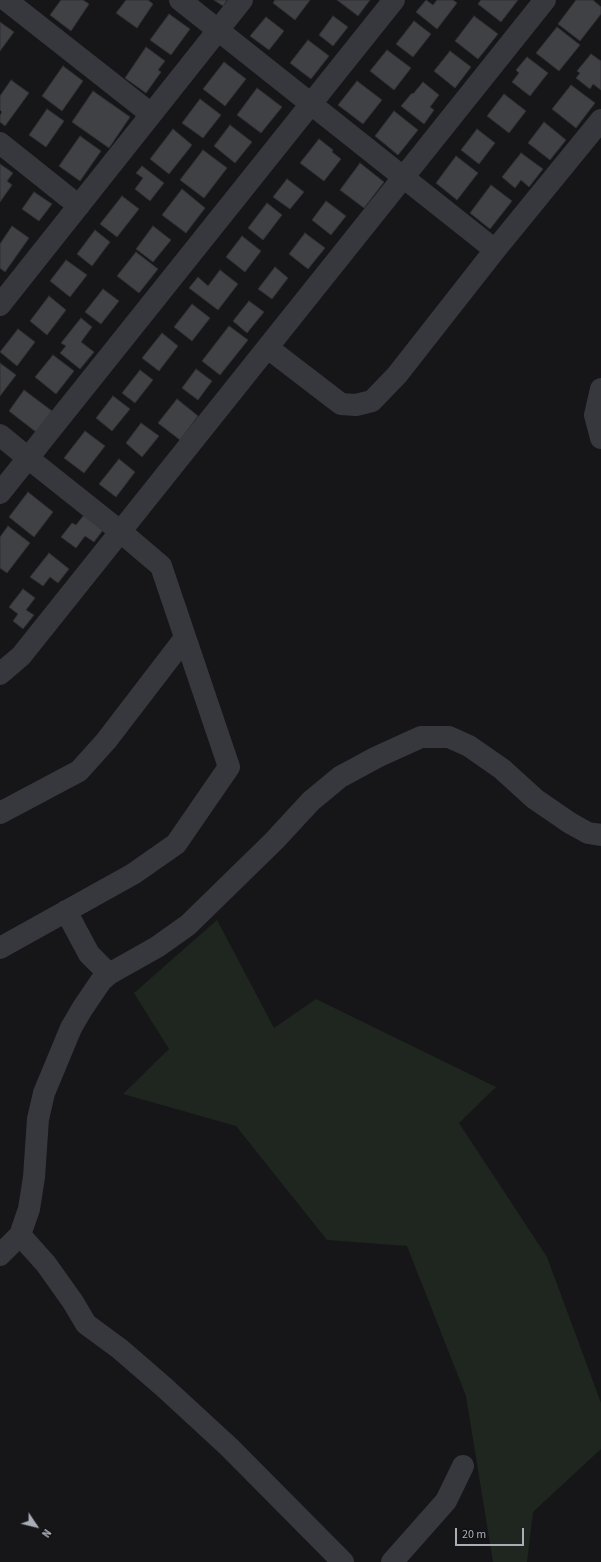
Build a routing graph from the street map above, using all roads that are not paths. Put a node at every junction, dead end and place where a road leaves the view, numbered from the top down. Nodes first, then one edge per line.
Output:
1 (6, 0) edge
2 (180, 0) edge
3 (242, 0) edge
4 (394, 0) edge
5 (545, 0) edge
6 (218, 30) junction
7 (311, 104) junction
8 (151, 114) junction
9 (601, 120) edge
10 (0, 143) edge
11 (404, 177) junction
12 (79, 206) junction
13 (496, 250) junction
14 (3, 295) edge
15 (268, 348) junction
16 (601, 389) edge
17 (0, 434) edge
18 (601, 438) edge
19 (28, 458) junction
20 (0, 494) edge
21 (120, 532) junction
22 (185, 638) junction
23 (0, 674) edge
24 (0, 813) edge
25 (601, 835) edge
26 (66, 911) junction
27 (0, 948) edge
28 (109, 974) junction
29 (20, 1235) junction
30 (0, 1255) edge
31 (463, 1466) dead end
32 (343, 1562) edge
33 (392, 1562) edge

1 - 8 street
2 - 6 street
3 - 6 street
4 - 7 street
5 - 11 street
6 - 7 street
6 - 8 street
7 - 11 street
7 - 19 street
8 - 12 street
9 - 13 street
10 - 12 street
11 - 13 street
11 - 15 street
12 - 14 street
13 - 15 street
15 - 21 street
16 - 18 street
17 - 19 street
19 - 20 street
19 - 21 street
21 - 22 street
21 - 23 street
22 - 24 street
22 - 26 street
25 - 28 street
26 - 27 street
26 - 28 street
28 - 29 street
29 - 30 street
29 - 32 street
31 - 33 street

